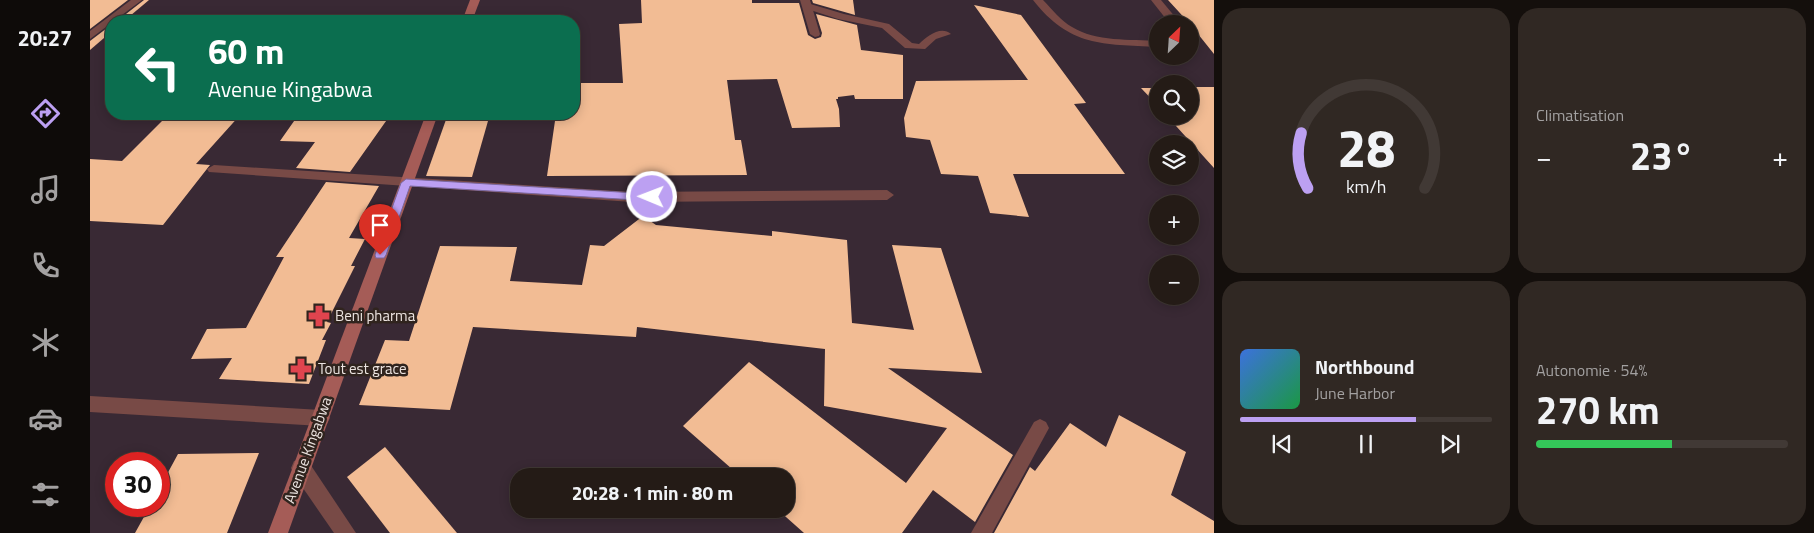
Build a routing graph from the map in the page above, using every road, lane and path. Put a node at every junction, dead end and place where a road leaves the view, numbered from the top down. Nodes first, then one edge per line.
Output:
1 (137, 0) edge
2 (475, 0) edge
3 (1038, 0) edge
4 (1156, 0) edge
5 (806, 3) edge
6 (117, 15) edge
7 (469, 15) edge
8 (1168, 15) edge
9 (105, 25) edge
10 (815, 34) dead end
11 (946, 34) dead end
12 (90, 36) edge
13 (1149, 43) edge
14 (430, 120) edge
15 (214, 169) dead end
16 (406, 183) junction
17 (887, 196) dead end
18 (90, 404) edge
19 (321, 418) junction
20 (1040, 428) dead end
21 (301, 468) junction
22 (278, 533) edge
23 (346, 533) edge
24 (982, 533) edge

1 - 6 street
2 - 7 street
3 - 13 street
4 - 8 street
5 - 10 street
5 - 11 street
9 - 12 street
14 - 16 street, Avenue Kingabwa
15 - 16 street
16 - 17 street
16 - 19 street, Avenue Kingabwa
18 - 19 street
19 - 21 street, Avenue Kingabwa
20 - 24 street
21 - 22 street, Avenue Kingabwa
21 - 23 street

